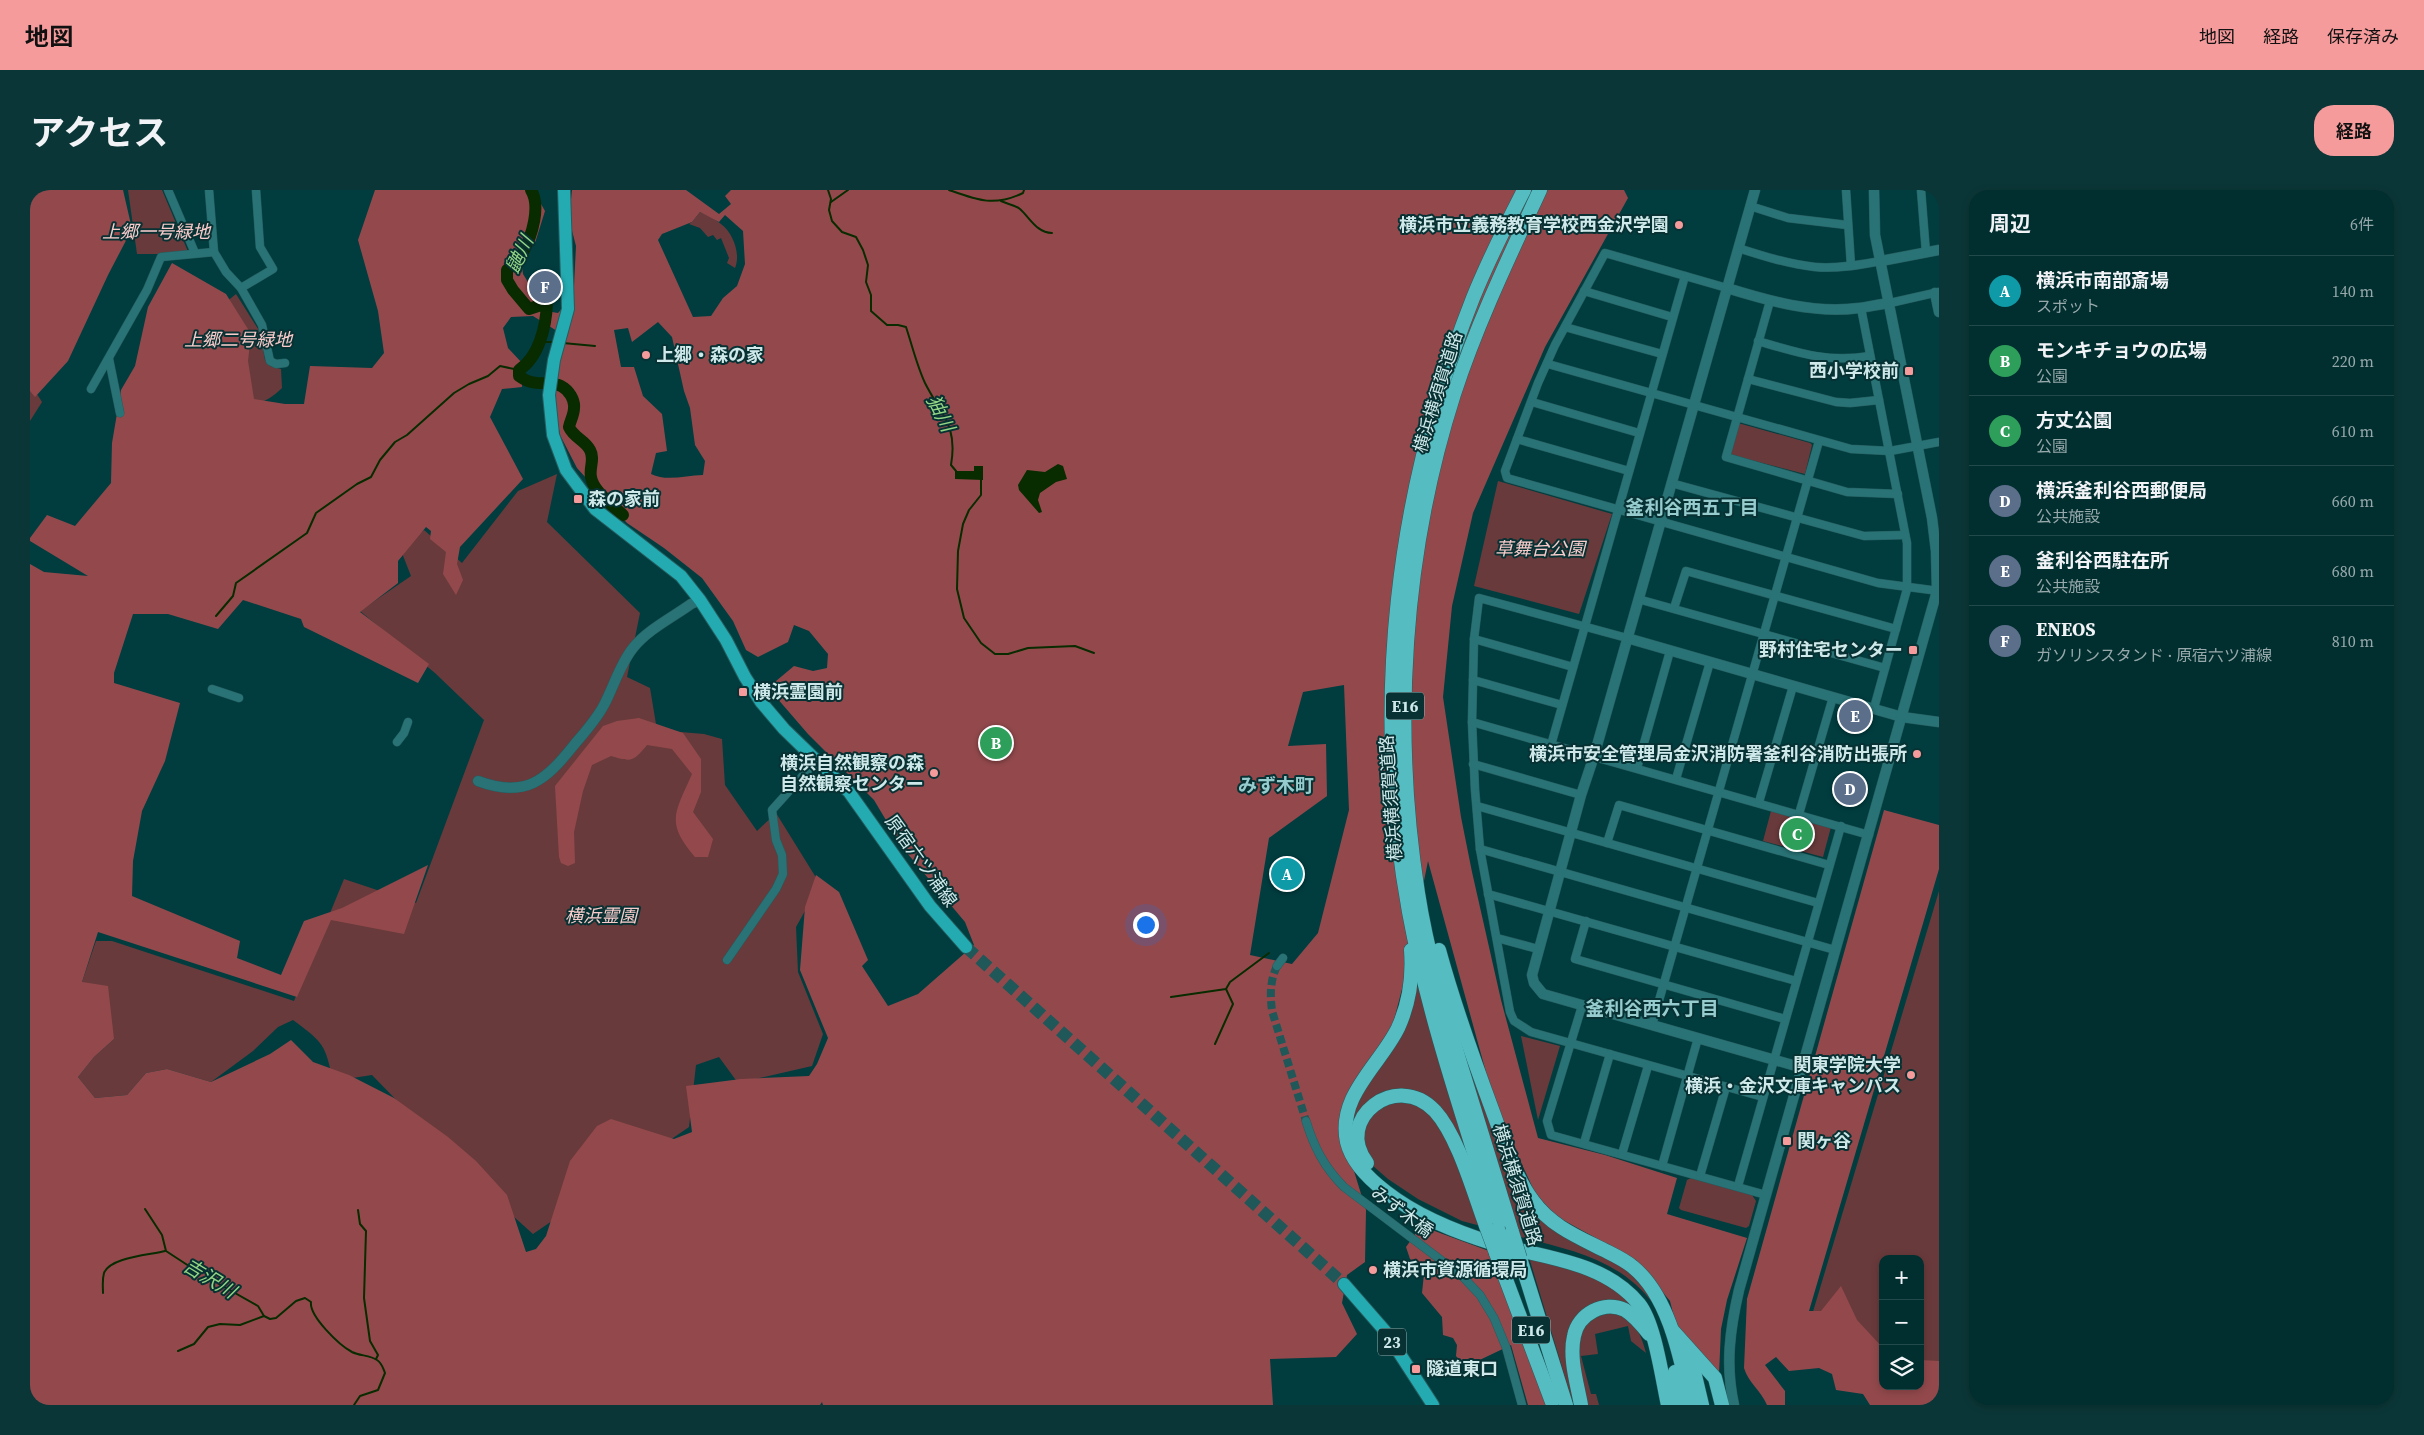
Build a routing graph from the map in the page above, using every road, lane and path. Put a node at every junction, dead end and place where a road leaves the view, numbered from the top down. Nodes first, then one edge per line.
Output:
1 (168, 190) edge
2 (209, 190) edge
3 (256, 190) edge
4 (564, 190) edge
5 (1524, 190) edge
6 (1540, 190) edge
7 (1755, 190) edge
8 (1846, 190) edge
9 (1874, 190) edge
10 (1921, 190) edge
11 (1750, 206) junction
12 (1847, 225) junction
13 (1738, 248) junction
14 (1939, 250) edge
15 (214, 252) junction
16 (195, 253) junction
17 (1926, 253) junction
18 (1881, 261) junction
19 (1851, 266) junction
20 (1684, 276) junction
21 (241, 288) junction
22 (1727, 288) junction
23 (1584, 290) junction
24 (1937, 293) edge
25 (1770, 302) junction
26 (1890, 303) junction
27 (1861, 308) junction
28 (1939, 312) edge
29 (1672, 317) junction
30 (1565, 327) junction
31 (1758, 342) junction
32 (1662, 354) junction
33 (1870, 356) junction
34 (109, 359) junction
35 (285, 363) dead end
36 (1548, 364) junction
37 (1748, 379) junction
38 (91, 389) dead end
39 (1651, 393) junction
40 (1879, 400) junction
41 (1532, 402) junction
42 (1693, 405) junction
43 (120, 413) dead end
44 (1737, 418) junction
45 (1639, 433) junction
46 (1517, 439) junction
47 (1818, 441) junction
48 (1939, 442) edge
49 (1918, 446) junction
50 (1890, 451) junction
51 (1629, 471) junction
52 (1807, 480) junction
53 (1672, 482) junction
54 (1898, 494) junction
55 (1618, 509) junction
56 (1796, 518) junction
57 (1936, 518) edge
58 (1660, 522) junction
59 (1905, 535) junction
60 (1785, 557) junction
61 (1907, 588) junction
62 (1938, 591) edge
63 (1774, 595) junction
64 (1638, 599) junction
65 (700, 600) junction
66 (1674, 608) junction
67 (1584, 627) junction
68 (1896, 629) junction
69 (1763, 633) junction
70 (1627, 638) junction
71 (1474, 639) junction
72 (1670, 651) junction
73 (1710, 662) junction
74 (1573, 667) junction
75 (1885, 668) junction
76 (1752, 673) junction
77 (1473, 680) junction
78 (1793, 686) junction
79 (212, 689) dead end
80 (1833, 697) junction
81 (239, 698) dead end
82 (1562, 705) junction
83 (1874, 708) junction
84 (1902, 717) junction
85 (408, 722) dead end
86 (1472, 722) junction
87 (1939, 722) edge
88 (397, 742) dead end
89 (1551, 745) junction
90 (1405, 754) junction
91 (1594, 756) junction
92 (817, 760) junction
93 (1473, 764) junction
94 (1637, 768) junction
95 (1676, 779) junction
96 (478, 781) dead end
97 (1718, 791) junction
98 (1581, 795) junction
99 (1759, 802) junction
100 (1477, 806) junction
101 (1799, 814) junction
102 (1841, 826) junction
103 (1708, 830) junction
104 (1572, 833) junction
105 (1869, 834) junction
106 (1607, 842) junction
107 (1480, 849) junction
108 (1829, 865) junction
109 (1696, 868) junction
110 (1561, 872) junction
111 (1488, 894) junction
112 (1818, 903) junction
113 (1686, 907) junction
114 (1550, 911) junction
115 (1410, 915) junction
116 (1586, 921) junction
117 (1497, 938) junction
118 (1808, 942) junction
119 (1674, 946) junction
120 (966, 947) tunnel mouth
121 (1538, 949) junction
122 (1835, 950) junction
123 (1283, 958) dead end
124 (727, 960) dead end
125 (1277, 966) tunnel mouth
126 (1796, 981) junction
127 (1664, 985) junction
128 (1582, 1006) junction
129 (1785, 1019) junction
130 (1652, 1025) junction
131 (1698, 1038) junction
132 (1570, 1043) junction
133 (1610, 1054) junction
134 (1774, 1060) junction
135 (1648, 1066) junction
136 (1803, 1068) junction
137 (1686, 1076) junction
138 (1726, 1088) junction
139 (1763, 1097) junction
140 (1306, 1121) tunnel mouth
141 (1584, 1143) junction
142 (1622, 1154) junction
143 (1662, 1166) junction
144 (1700, 1176) junction
145 (1738, 1186) junction
146 (1766, 1195) junction
147 (1498, 1229) junction
148 (1507, 1255) junction
149 (1344, 1284) tunnel mouth
150 (1656, 1352) junction
151 (1682, 1352) junction
152 (1701, 1369) junction
153 (1675, 1372) junction
154 (1557, 1404) edge
155 (1433, 1405) edge
156 (1522, 1405) edge
157 (1581, 1405) edge
158 (1661, 1405) edge
159 (1668, 1405) edge
160 (1674, 1405) edge
161 (1679, 1405) edge
162 (1684, 1405) edge
163 (1691, 1405) edge
164 (1697, 1405) edge
165 (1702, 1405) edge
166 (1709, 1405) edge
167 (1715, 1405) edge
168 (1722, 1405) edge
169 (1734, 1405) edge

1 - 16 street
2 - 15 street
3 - 21 street
4 - 65 main road, 原宿六ツ浦線
5 - 115 highway, 横浜横須賀道路 / E16
6 - 90 highway, 横浜横須賀道路 / E16
7 - 11 street
8 - 12 street
9 - 18 street
10 - 17 street
11 - 12 street
11 - 13 street
12 - 19 street
13 - 19 street
13 - 22 street
14 - 17 street
15 - 16 street
15 - 21 street
16 - 34 street
17 - 18 street
18 - 19 street
18 - 26 street
20 - 22 street
20 - 23 street
20 - 29 street
21 - 35 street
22 - 25 street
22 - 42 street
23 - 29 street
23 - 30 street
24 - 26 street
24 - 28 street
25 - 27 street
25 - 31 street
26 - 27 street
26 - 49 street
27 - 33 street
29 - 32 street
30 - 32 street
30 - 36 street
31 - 33 street
31 - 37 street
32 - 39 street
33 - 40 street
34 - 38 street
34 - 43 street
36 - 39 street
36 - 41 street
37 - 40 street
37 - 44 street
39 - 42 street
39 - 45 street
40 - 50 street
41 - 45 street
41 - 46 street
42 - 44 street
42 - 53 street
44 - 47 street
44 - 52 street
45 - 51 street
46 - 51 street
46 - 55 street
47 - 50 street
47 - 52 street
48 - 49 street
49 - 50 street
49 - 57 street
50 - 54 street
51 - 55 street
52 - 54 street
52 - 56 street
53 - 56 street
53 - 58 street
54 - 59 street
55 - 58 street
55 - 67 street
56 - 59 street
56 - 60 street
57 - 62 street
58 - 60 street
58 - 64 street
59 - 61 street
60 - 61 street
60 - 63 street
61 - 62 street
61 - 68 street
62 - 84 street
63 - 66 street
63 - 68 street
63 - 69 street
64 - 66 street
64 - 70 street
65 - 92 main road, 原宿六ツ浦線
65 - 96 street
66 - 69 street
67 - 70 street
67 - 71 street
67 - 74 street
68 - 75 street
69 - 75 street
69 - 76 street
70 - 72 street
70 - 91 street
71 - 74 street
71 - 77 street
72 - 73 street
72 - 94 street
73 - 76 street
73 - 95 street
74 - 82 street
75 - 83 street
76 - 78 street
76 - 97 street
77 - 82 street
77 - 86 street
78 - 80 street
78 - 99 street
79 - 81 street
80 - 83 street
80 - 101 street
82 - 89 street
83 - 84 street
84 - 87 street
84 - 105 street
85 - 88 street
86 - 89 street
86 - 93 street
89 - 91 street
90 - 147 highway, 横浜横須賀道路 / E16
90 - 151 highway
91 - 94 street
91 - 98 street
92 - 120 main road, 原宿六ツ浦線
92 - 124 street
93 - 98 street
93 - 100 street
94 - 95 street
95 - 97 street
97 - 99 street
97 - 103 street
98 - 104 street
99 - 101 street
100 - 104 street
100 - 107 street
101 - 102 street
102 - 105 street
102 - 108 street
103 - 106 street
103 - 108 street
103 - 109 street
104 - 106 street
104 - 110 street
105 - 122 street
106 - 109 street
107 - 110 street
107 - 111 street
108 - 112 street
109 - 112 street
109 - 113 street
110 - 113 street
110 - 114 street
111 - 114 street
111 - 117 street
112 - 118 street
113 - 118 street
113 - 119 street
114 - 116 street
114 - 121 street
115 - 147 highway, 横浜横須賀道路 / E16
115 - 150 highway
116 - 119 street
116 - 127 street
117 - 121 street
117 - 132 street
118 - 122 street
118 - 126 street
119 - 126 street
119 - 127 street
121 - 128 street
122 - 136 street
123 - 125 street
126 - 129 street
127 - 129 street
127 - 130 street
128 - 130 street
128 - 132 street
129 - 134 street
130 - 131 street
131 - 134 street
131 - 137 street
132 - 133 street
132 - 141 street
133 - 135 street
133 - 141 street
134 - 136 street
134 - 139 street
135 - 137 street
135 - 142 street
136 - 146 street
137 - 138 street
137 - 143 street
138 - 139 street
138 - 144 street
139 - 145 street
140 - 156 street, みず木橋
141 - 142 street
142 - 143 street
143 - 144 street
144 - 145 street
145 - 146 street
146 - 169 street
147 - 148 highway, 横浜横須賀道路 / E16, bridge
147 - 148 highway, bridge
147 - 151 highway
148 - 154 highway, 横浜横須賀道路 / E16
148 - 154 highway
149 - 155 main road, 23
150 - 157 highway
150 - 158 highway
150 - 159 highway
150 - 160 highway
151 - 152 highway
151 - 153 highway
151 - 163 highway
151 - 164 highway
152 - 165 highway
152 - 166 highway
152 - 167 highway
152 - 168 highway
153 - 161 highway
153 - 162 highway

